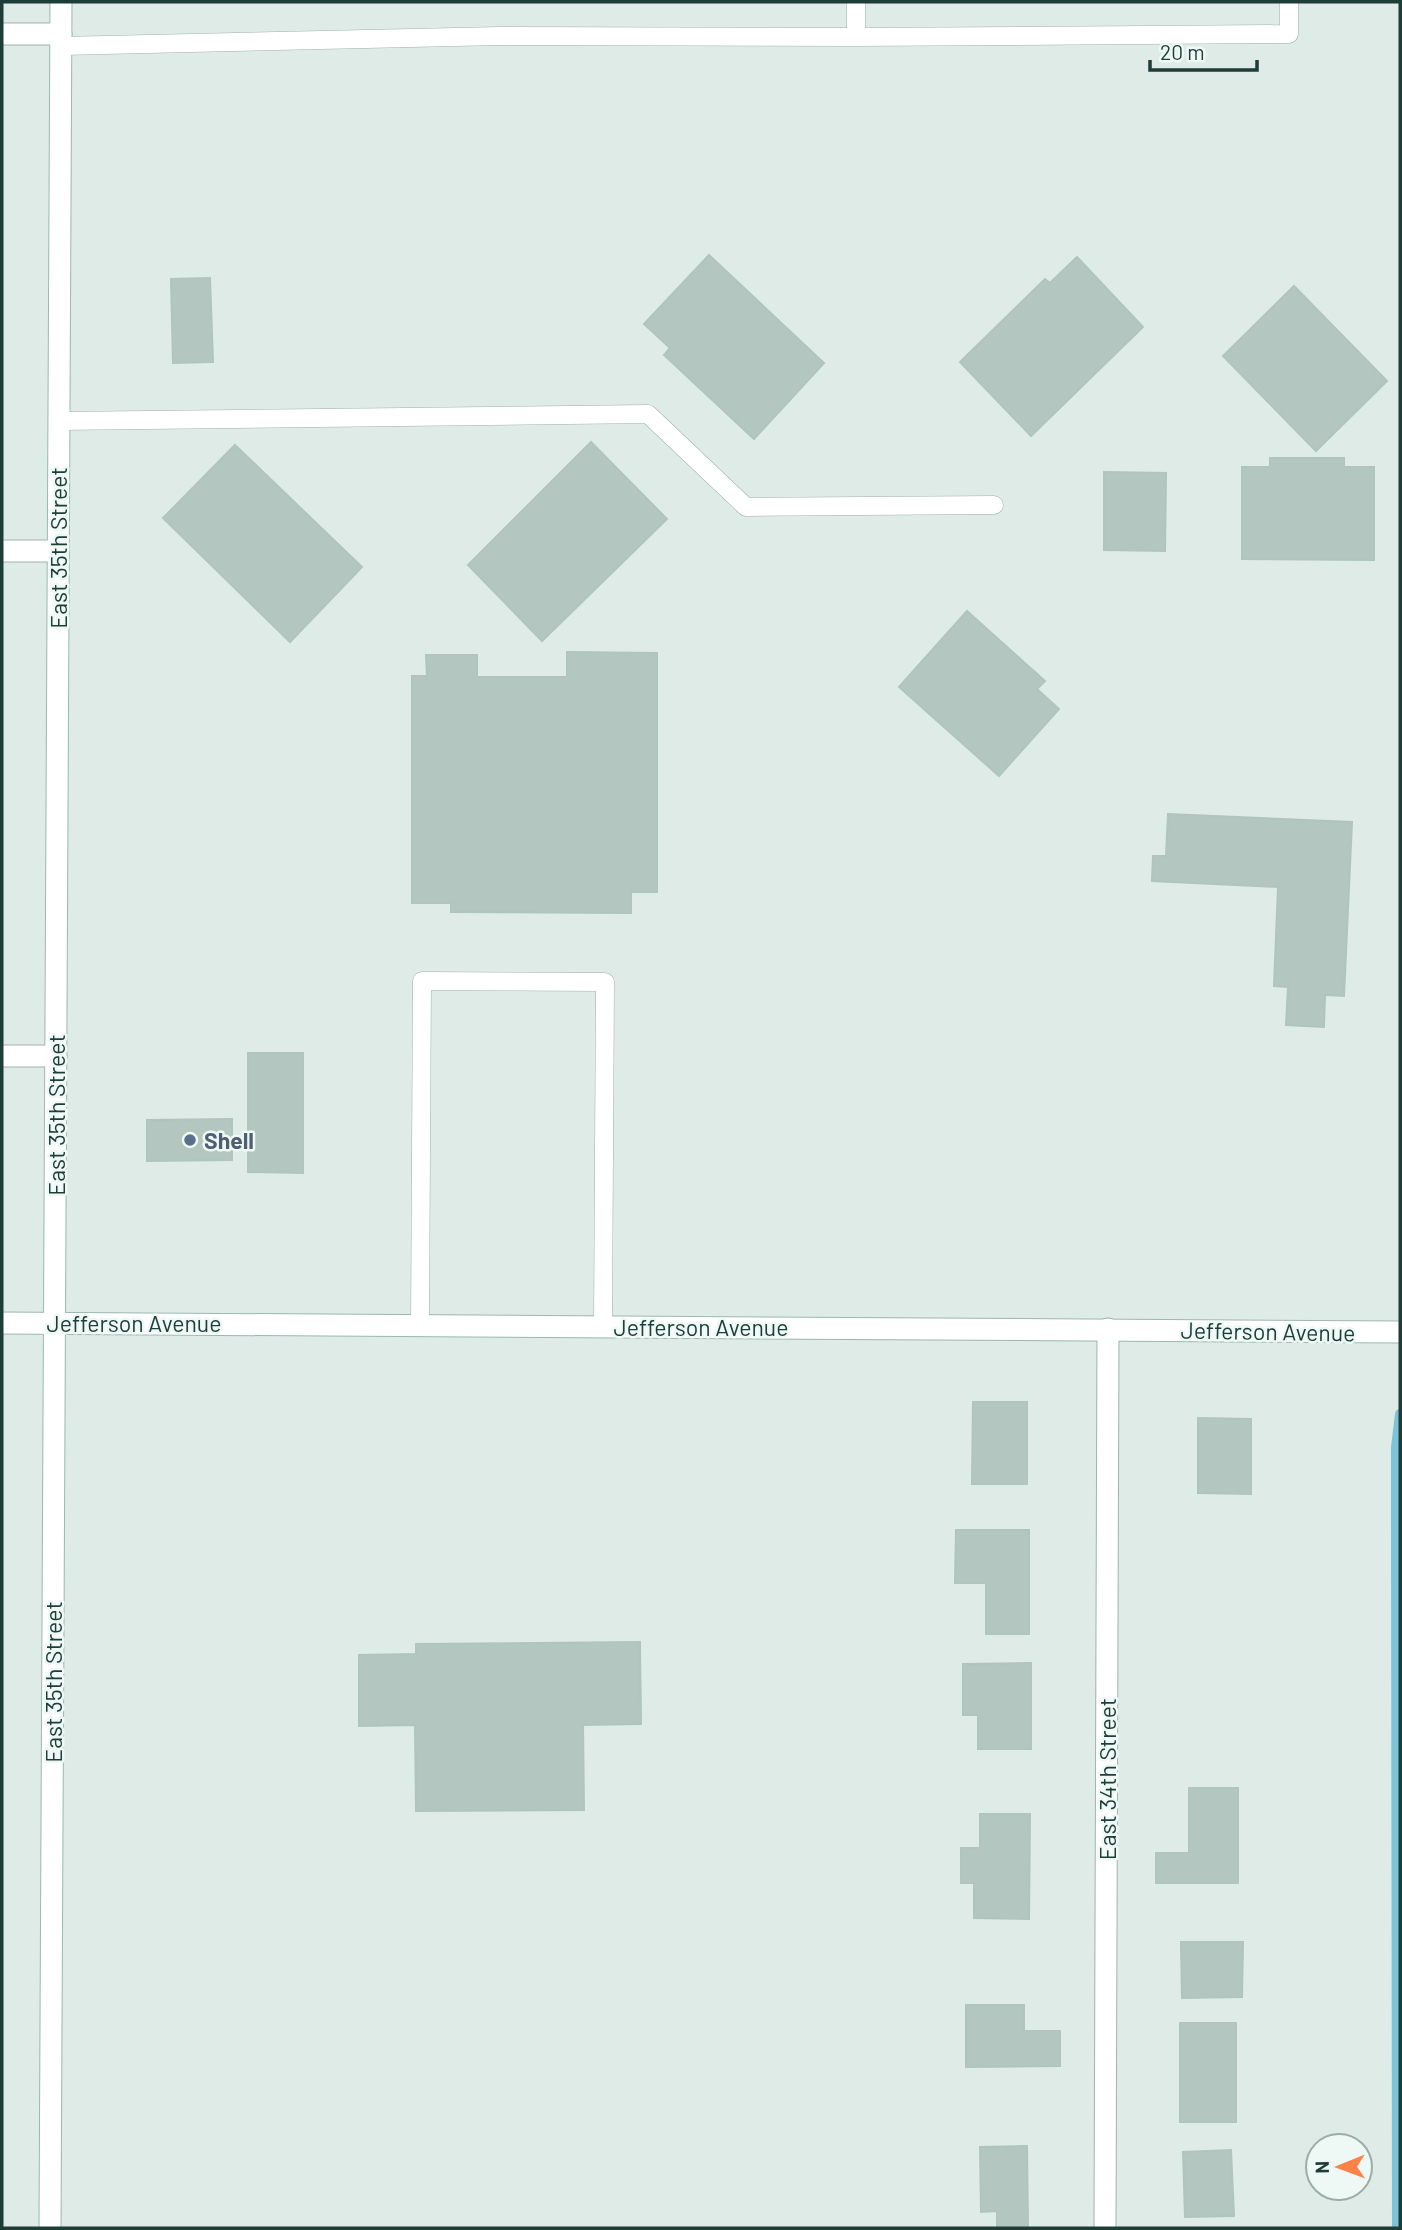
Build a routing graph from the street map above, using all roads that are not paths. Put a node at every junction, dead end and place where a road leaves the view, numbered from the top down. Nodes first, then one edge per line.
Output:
1 (61, 2) edge
2 (856, 2) edge
3 (1289, 2) edge
4 (2, 34) edge
5 (856, 37) junction
6 (61, 40) junction
7 (59, 421) junction
8 (994, 505) dead end
9 (2, 551) edge
10 (58, 551) junction
11 (2, 1056) edge
12 (56, 1056) junction
13 (55, 1322) junction
14 (2, 1323) edge
15 (420, 1325) junction
16 (603, 1326) junction
17 (1108, 1329) junction
18 (1400, 1332) edge
19 (50, 2228) edge
20 (1105, 2228) edge

1 - 6 street, East 35th Street
2 - 5 lane
3 - 5 lane
4 - 6 street
5 - 6 lane
6 - 7 street, East 35th Street
7 - 8 lane
7 - 10 street, East 35th Street
9 - 10 street
10 - 12 street, East 35th Street
11 - 12 street
12 - 13 street, East 35th Street
13 - 14 street, Jefferson Avenue
13 - 15 street, Jefferson Avenue
13 - 19 street, East 35th Street
15 - 16 street, Jefferson Avenue
15 - 16 lane
16 - 17 street, Jefferson Avenue
17 - 18 street, Jefferson Avenue
17 - 20 street, East 34th Street

